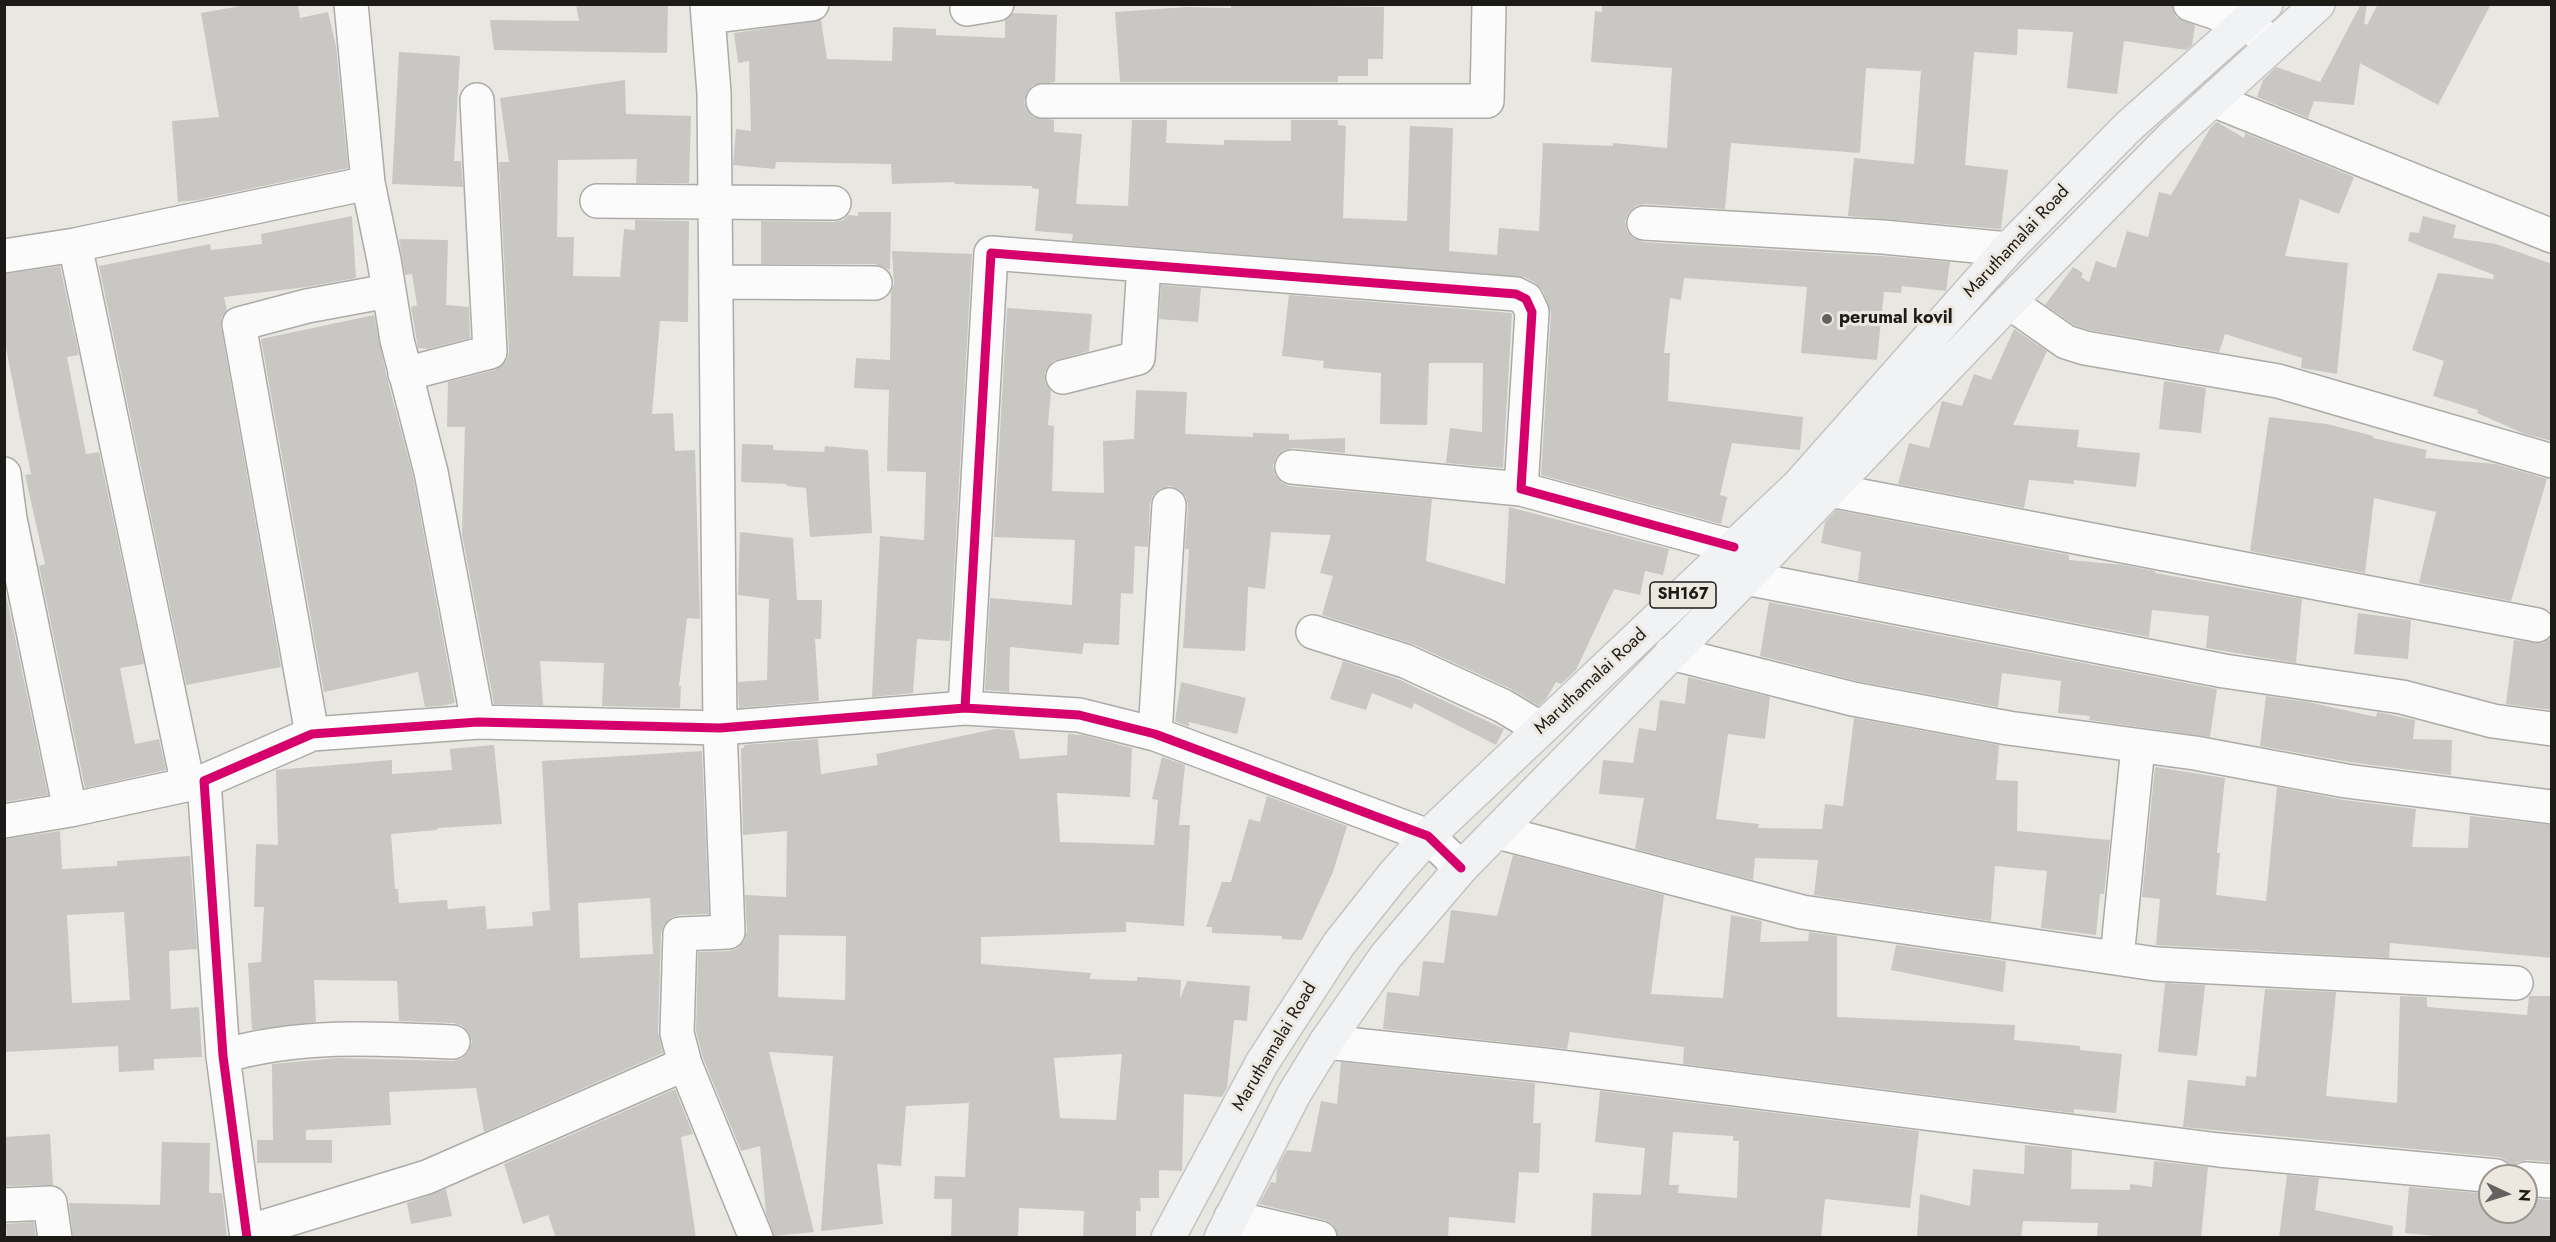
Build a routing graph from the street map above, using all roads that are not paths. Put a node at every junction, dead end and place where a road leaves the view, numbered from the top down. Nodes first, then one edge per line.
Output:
1 (351, 4) edge
2 (812, 4) edge
3 (1489, 4) edge
4 (2190, 4) edge
5 (2318, 4) edge
6 (707, 11) edge
7 (2256, 14) edge
8 (2274, 45) junction
9 (477, 100) dead end
10 (2213, 100) junction
11 (1043, 101) dead end
12 (368, 183) junction
13 (597, 201) dead end
14 (715, 203) junction
15 (834, 203) dead end
16 (1644, 223) dead end
17 (2552, 236) edge
18 (75, 245) junction
19 (2008, 249) junction
20 (4, 256) edge
21 (1144, 265) junction
22 (716, 282) junction
23 (875, 283) dead end
24 (388, 291) junction
25 (2010, 302) junction
26 (405, 374) junction
27 (1063, 377) dead end
28 (2552, 460) edge
29 (1292, 468) dead end
30 (4, 474) edge
31 (1521, 489) junction
32 (1830, 490) junction
33 (1169, 505) dead end
34 (1734, 547) junction
35 (1746, 578) junction
36 (2537, 625) dead end
37 (1312, 632) dead end
38 (1671, 653) junction
39 (965, 708) junction
40 (478, 722) junction
41 (720, 728) junction
42 (1541, 729) junction
43 (2552, 729) edge
44 (312, 734) junction
45 (1155, 734) junction
46 (2138, 746) junction
47 (196, 783) junction
48 (2552, 807) edge
49 (70, 810) junction
50 (4, 821) edge
51 (1498, 832) junction
52 (1428, 836) junction
53 (1461, 868) junction
54 (2117, 958) junction
55 (2516, 983) dead end
56 (453, 1042) dead end
57 (1326, 1042) junction
58 (223, 1056) junction
59 (685, 1065) junction
60 (2478, 1174) edge
61 (4, 1205) edge
62 (1226, 1227) edge
63 (247, 1234) edge
64 (55, 1238) edge
65 (756, 1238) edge
66 (1168, 1238) edge
67 (1320, 1238) edge

1 - 12 street
2 - 6 street
3 - 11 street
4 - 7 street
5 - 8 main road, Maruthamalai Road / SH167
6 - 14 street
7 - 8 street
7 - 19 main road, Maruthamalai Road / SH167
8 - 10 main road, Maruthamalai Road / SH167
9 - 26 street
10 - 17 street
10 - 25 main road, Maruthamalai Road / SH167
12 - 18 street
12 - 24 street
13 - 14 street
14 - 15 street
14 - 22 street
16 - 19 street
18 - 20 street
18 - 47 street
19 - 34 main road, Maruthamalai Road / SH167
21 - 27 street
21 - 31 street
21 - 39 street
22 - 23 street
22 - 41 street
24 - 26 street
24 - 44 street
25 - 28 street
25 - 32 main road, Maruthamalai Road / SH167
26 - 40 street
29 - 31 street
30 - 49 street
31 - 34 street
32 - 35 main road, Maruthamalai Road / SH167
32 - 36 street
33 - 45 street
34 - 42 main road, Maruthamalai Road / SH167
35 - 38 main road, Maruthamalai Road / SH167
35 - 43 street
37 - 42 street
38 - 46 street
38 - 51 main road, Maruthamalai Road / SH167
39 - 41 street
39 - 45 street
40 - 41 street
40 - 44 street
41 - 59 street
42 - 52 main road, Maruthamalai Road / SH167
44 - 47 street
45 - 52 street
46 - 48 street
46 - 54 street
47 - 49 street
47 - 58 street
49 - 50 street
51 - 53 main road, Maruthamalai Road / SH167
51 - 54 street
52 - 53 street
52 - 66 main road, Maruthamalai Road / SH167
53 - 57 main road, Maruthamalai Road / SH167
54 - 55 street
56 - 58 street
57 - 60 street
57 - 62 main road, Maruthamalai Road / SH167
58 - 63 street
59 - 63 street
59 - 65 street
61 - 64 street
62 - 67 street

